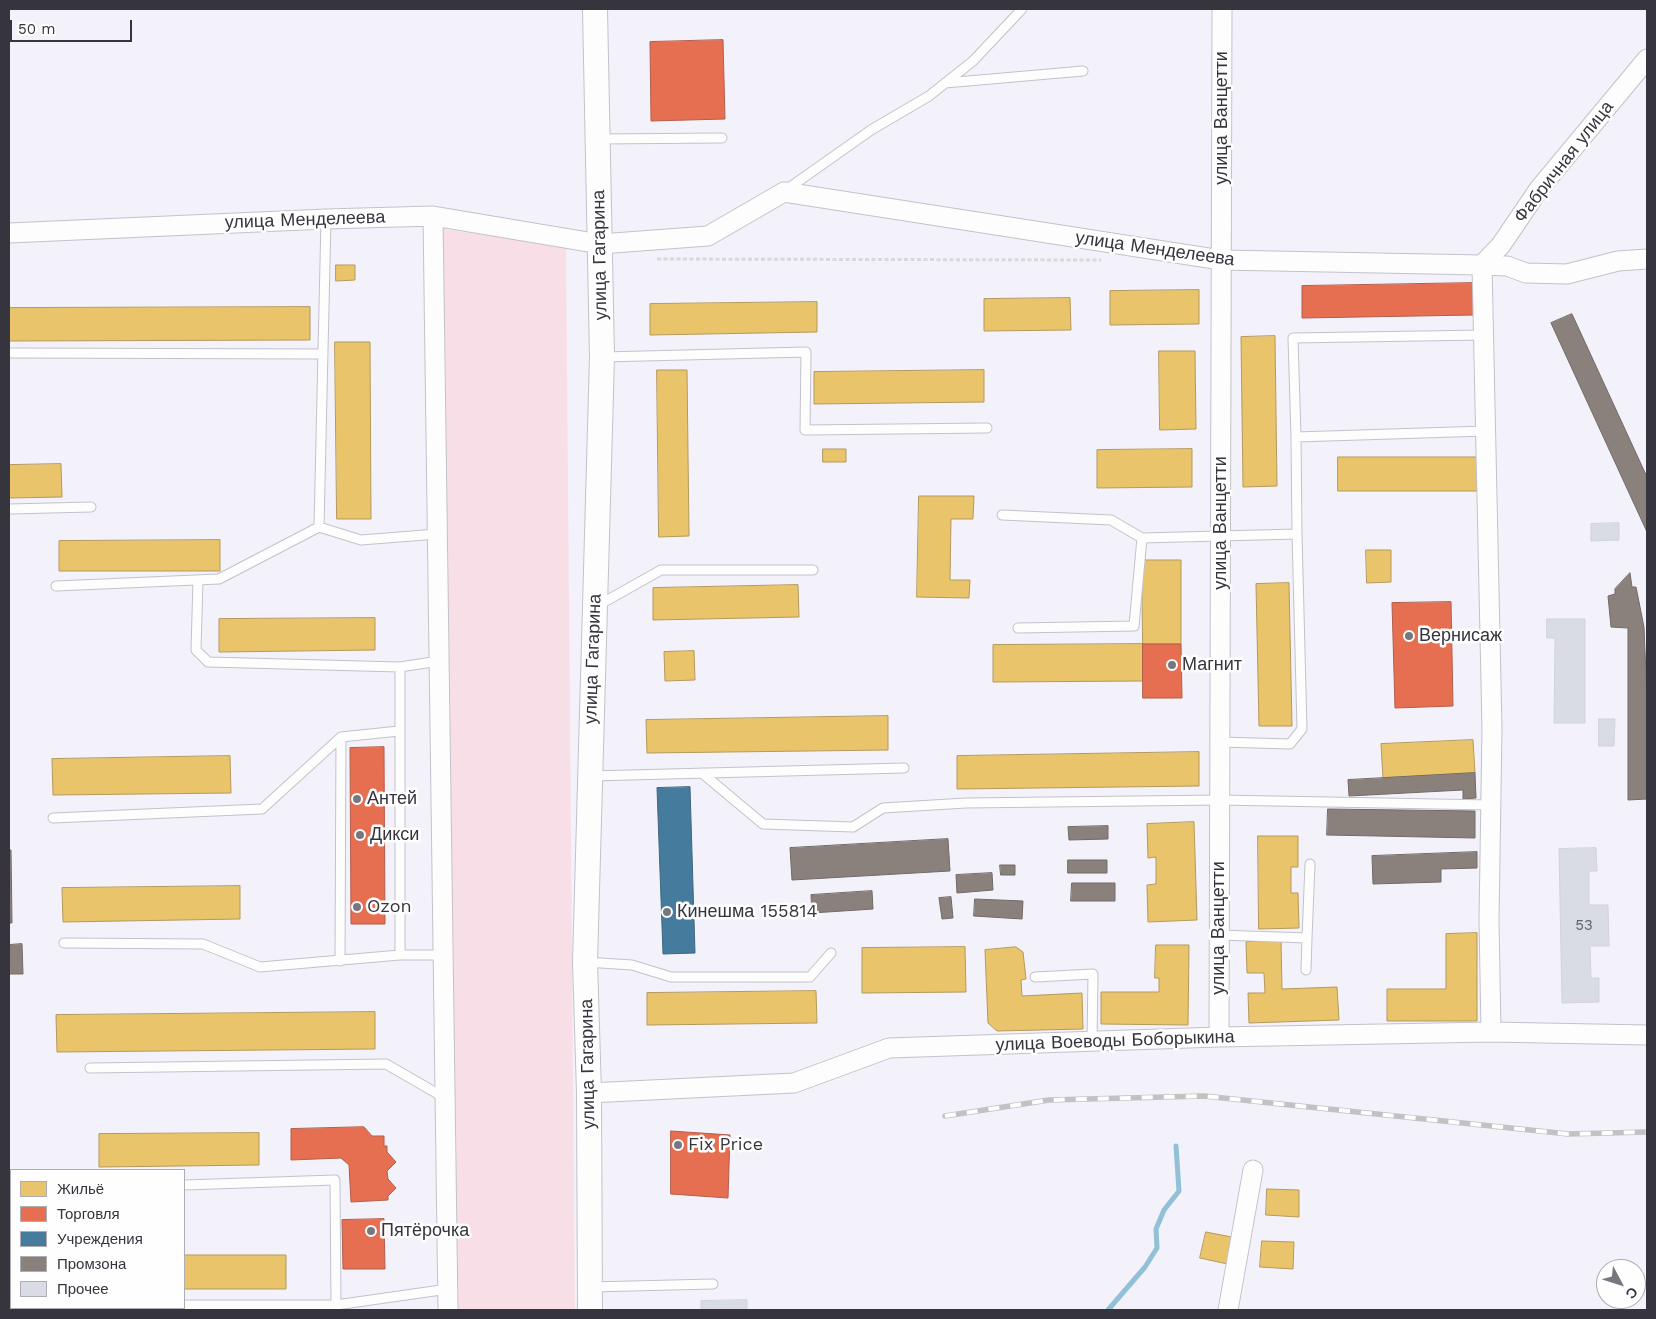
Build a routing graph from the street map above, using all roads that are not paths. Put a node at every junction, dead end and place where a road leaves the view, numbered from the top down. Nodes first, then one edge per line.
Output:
1 (595, 9) edge
2 (1022, 9) edge
3 (1222, 9) edge
4 (1647, 59) edge
5 (1083, 71) dead end
6 (945, 83) junction
7 (722, 138) dead end
8 (599, 139) junction
9 (784, 192) junction
10 (432, 216) junction
11 (326, 218) junction
12 (9, 233) edge
13 (600, 244) junction
14 (1647, 259) edge
15 (1222, 260) junction
16 (1482, 265) junction
17 (1484, 335) junction
18 (9, 353) edge
19 (323, 354) junction
20 (602, 357) junction
21 (986, 428) dead end
22 (1486, 431) junction
23 (1296, 437) junction
24 (91, 507) dead end
25 (9, 508) edge
26 (1002, 515) dead end
27 (319, 527) junction
28 (437, 534) junction
29 (1296, 534) junction
30 (1221, 537) junction
31 (1142, 538) junction
32 (813, 570) dead end
33 (198, 580) junction
34 (56, 586) dead end
35 (595, 608) junction
36 (1018, 628) dead end
37 (439, 661) junction
38 (400, 667) junction
39 (399, 731) junction
40 (341, 737) junction
41 (1220, 742) junction
42 (904, 768) dead end
43 (702, 773) junction
44 (590, 776) junction
45 (1220, 800) junction
46 (1491, 805) junction
47 (53, 818) dead end
48 (1310, 864) dead end
49 (1219, 936) junction
50 (1307, 938) junction
51 (64, 943) dead end
52 (831, 953) dead end
53 (443, 955) junction
54 (400, 956) junction
55 (340, 960) junction
56 (585, 962) junction
57 (1306, 970) dead end
58 (1036, 977) dead end
59 (1491, 1032) junction
60 (1647, 1034) edge
61 (1219, 1037) junction
62 (1092, 1041) junction
63 (90, 1068) dead end
64 (589, 1093) junction
65 (445, 1098) junction
66 (1253, 1170) dead end
67 (185, 1185) edge
68 (713, 1284) dead end
69 (448, 1289) junction
70 (590, 1299) edge
71 (185, 1304) edge
72 (336, 1306) junction
73 (448, 1310) edge
74 (1228, 1310) edge

1 - 8 street, улица Гагарина
2 - 6 lane
3 - 15 street, улица Ванцетти
4 - 16 street, Фабричная улица
5 - 6 lane
6 - 9 lane
7 - 8 lane
8 - 13 street, улица Гагарина
9 - 13 street, улица Менделеева
9 - 15 street, улица Менделеева
10 - 11 street, улица Менделеева
10 - 13 street, улица Менделеева
10 - 28 street
11 - 12 street, улица Менделеева
11 - 19 lane
13 - 20 street, улица Гагарина
14 - 16 street, улица Менделеева
15 - 16 street, улица Менделеева
15 - 30 street, улица Ванцетти
16 - 17 street
17 - 22 street
17 - 23 lane
18 - 19 lane
19 - 27 lane
20 - 21 lane
20 - 35 street, улица Гагарина
22 - 23 lane
22 - 46 street
23 - 29 lane
24 - 25 lane
26 - 31 lane
27 - 28 lane
27 - 33 lane
28 - 37 street
29 - 30 lane
29 - 41 lane
30 - 31 lane
30 - 41 street, улица Ванцетти
31 - 36 lane
32 - 35 lane
33 - 34 lane
33 - 38 lane
35 - 44 street, улица Гагарина
37 - 38 lane
37 - 53 street
38 - 39 lane
39 - 40 lane
39 - 54 lane
40 - 47 lane
40 - 55 lane
41 - 45 street, улица Ванцетти
42 - 43 lane
43 - 44 lane
43 - 45 lane
44 - 56 street, улица Гагарина
45 - 46 lane
45 - 49 street, улица Ванцетти
46 - 59 street
48 - 50 lane
49 - 50 lane
49 - 61 street, улица Ванцетти
50 - 57 lane
51 - 55 lane
52 - 56 lane
53 - 54 lane
53 - 65 street
54 - 55 lane
56 - 64 street, улица Гагарина
58 - 62 lane
59 - 60 street, улица Воеводы Боборыкина
59 - 61 street, улица Воеводы Боборыкина
61 - 62 street, улица Воеводы Боборыкина
62 - 64 street, улица Воеводы Боборыкина
63 - 65 lane
64 - 70 street, улица Гагарина
65 - 69 street
66 - 74 street
67 - 72 lane
68 - 70 lane
69 - 72 lane
69 - 73 street
71 - 72 lane

